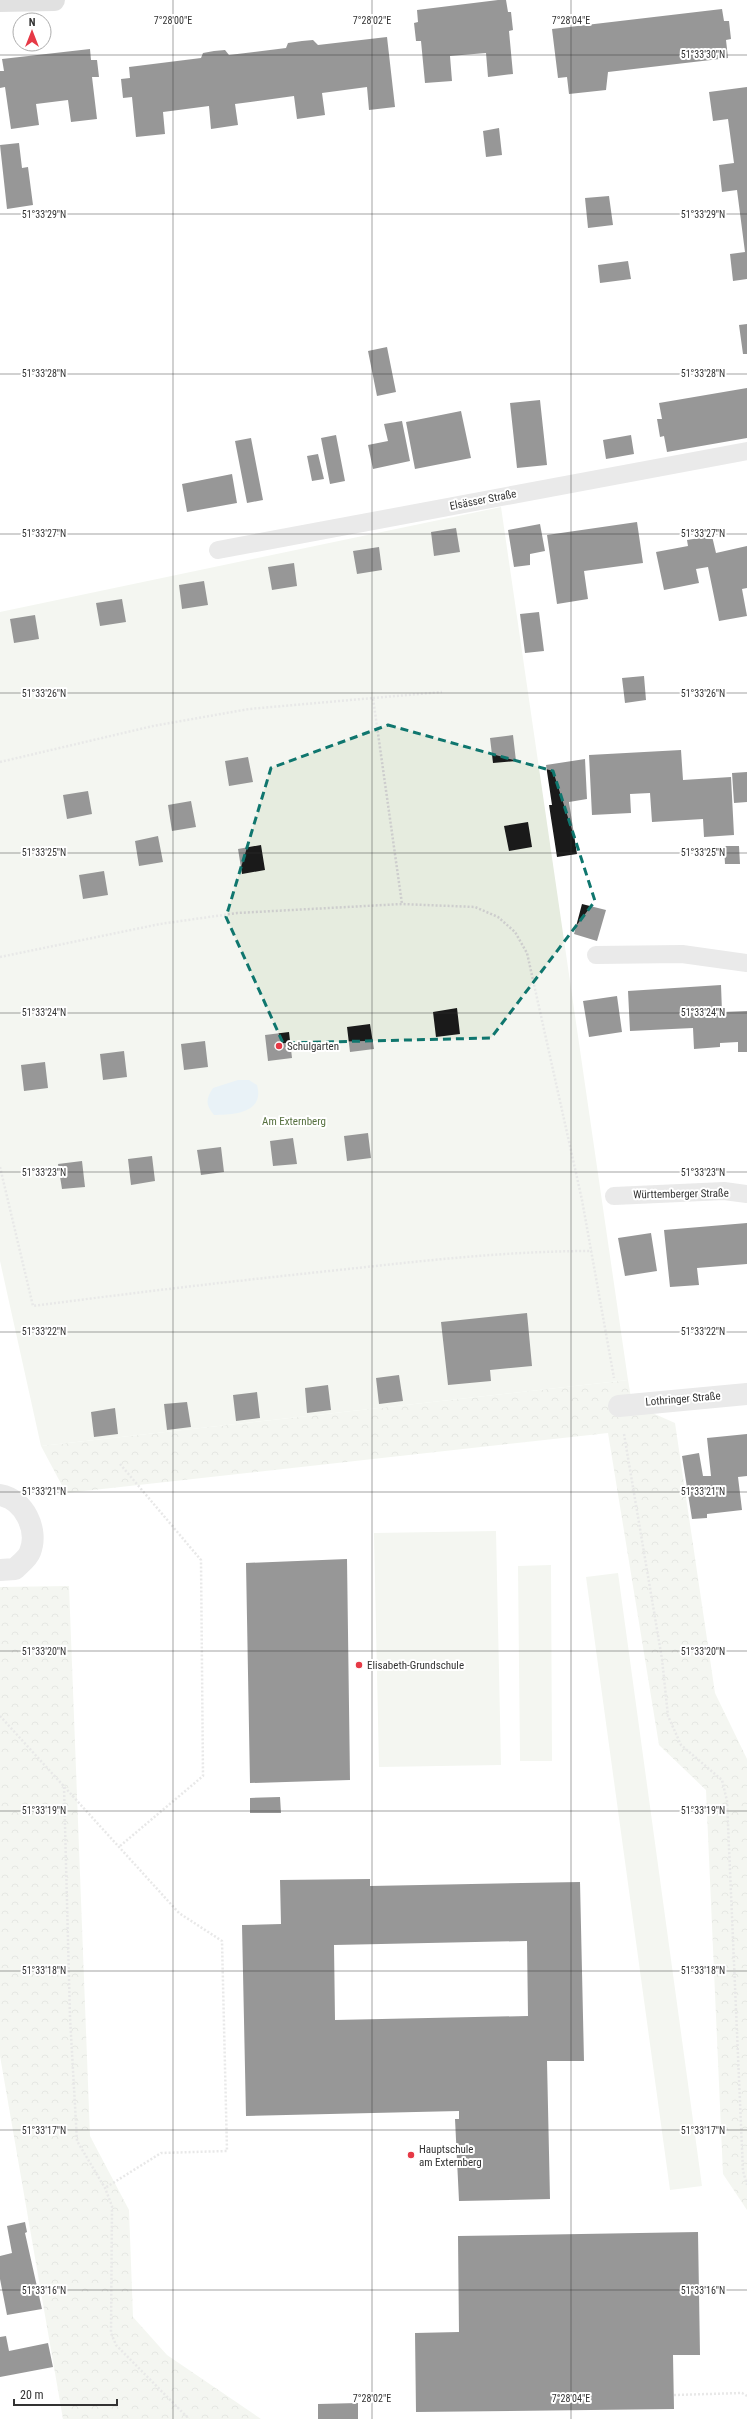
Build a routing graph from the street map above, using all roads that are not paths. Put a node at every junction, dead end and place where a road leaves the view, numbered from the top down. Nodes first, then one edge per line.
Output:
1 (54, 0) edge
2 (0, 1) edge
3 (747, 451) edge
4 (218, 550) dead end
5 (596, 955) dead end
6 (747, 964) edge
7 (747, 1194) edge
8 (614, 1196) dead end
9 (747, 1394) edge
10 (619, 1406) road end
11 (0, 1495) edge
12 (0, 1570) edge

1 - 2 main road
3 - 4 lane, Elsässer Straße
5 - 6 lane
7 - 8 lane, Württemberger Straße
9 - 10 street, Lothringer Straße
11 - 12 street

